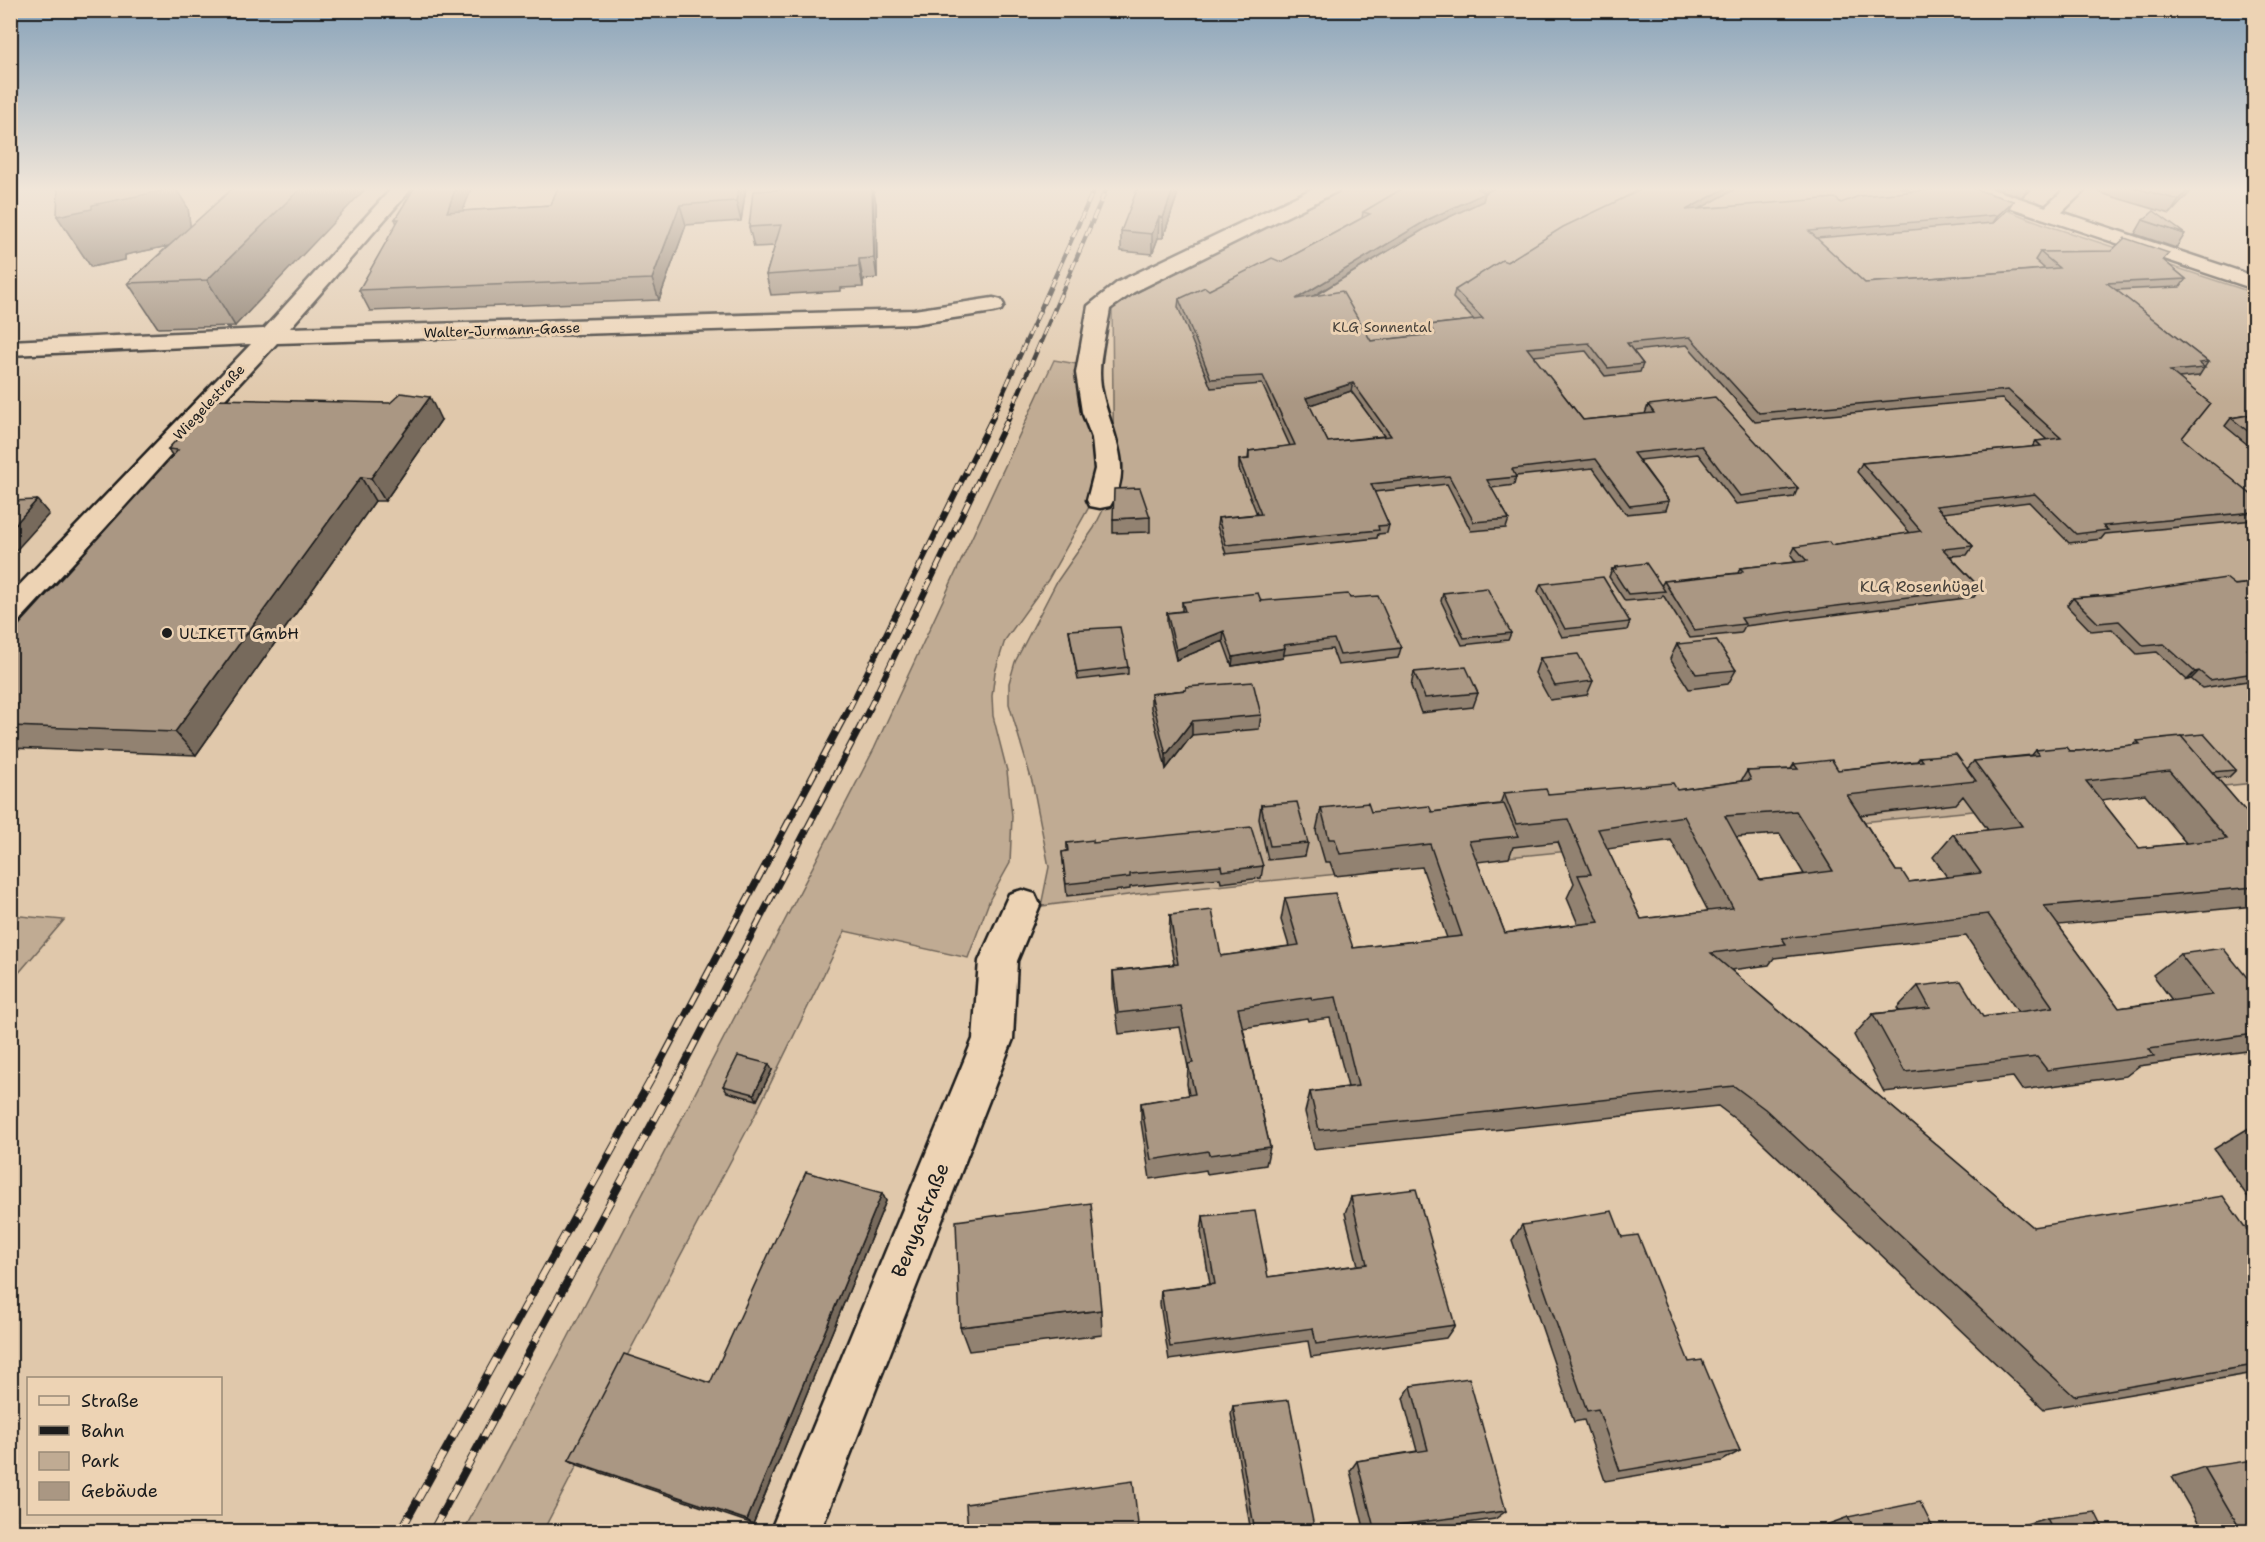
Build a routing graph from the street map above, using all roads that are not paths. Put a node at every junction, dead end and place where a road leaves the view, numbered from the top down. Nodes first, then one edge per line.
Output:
1 (339, 259) edge
2 (1183, 259) edge
3 (2183, 259) edge
4 (2254, 283) edge
5 (993, 305) dead end
6 (271, 336) junction
7 (10, 348) edge
8 (1100, 500) dead end
9 (10, 613) edge
10 (1022, 905) dead end
11 (795, 1532) edge

1 - 6 street, Wiegelestraße
2 - 8 street
3 - 4 street
5 - 6 street, Walter-Jurmann-Gasse
6 - 7 street, Walter-Jurmann-Gasse
6 - 9 street, Wiegelestraße
10 - 11 street, Benyastraße

